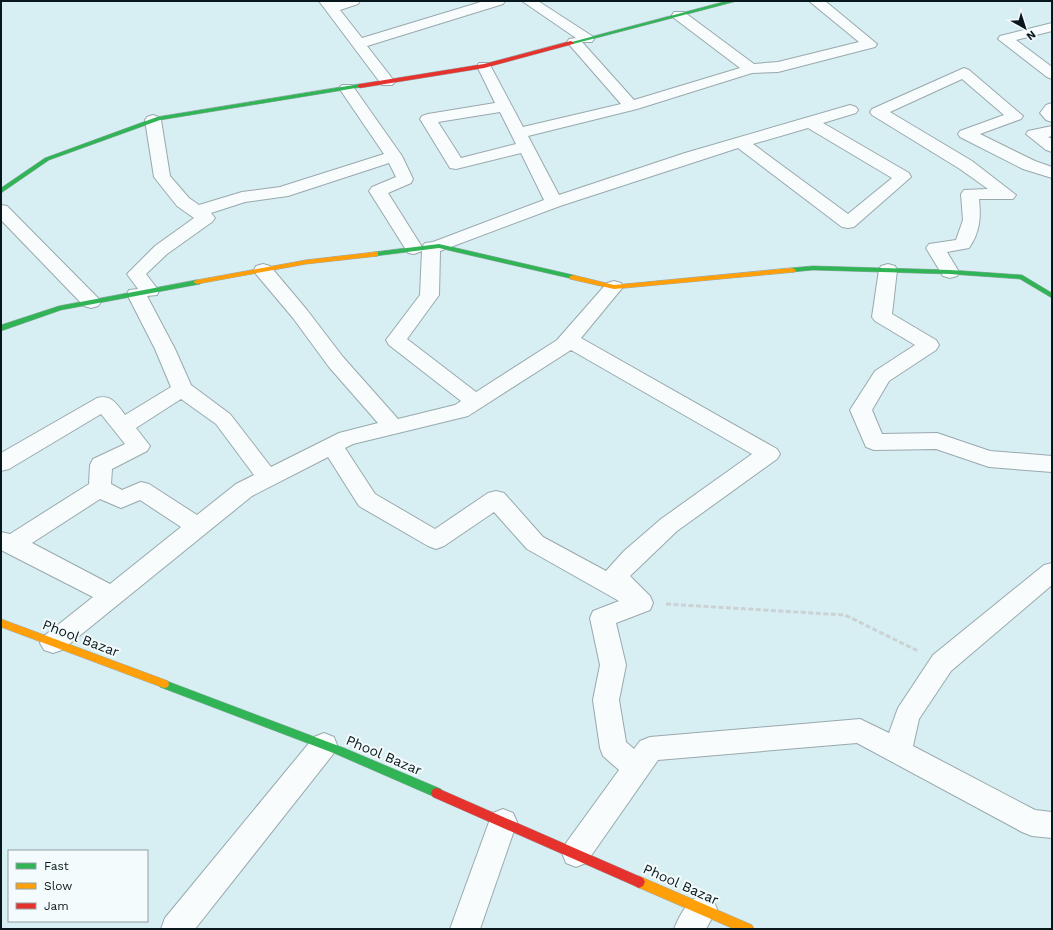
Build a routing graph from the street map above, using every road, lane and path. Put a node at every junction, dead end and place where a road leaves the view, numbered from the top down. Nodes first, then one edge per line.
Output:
1 (352, 1) edge
2 (498, 1) edge
3 (529, 1) edge
4 (734, 1) edge
5 (816, 1) edge
6 (329, 5) edge
7 (679, 15) junction
8 (1052, 27) edge
9 (581, 41) junction
10 (359, 44) junction
11 (484, 66) junction
12 (751, 69) junction
13 (1052, 74) edge
14 (387, 82) junction
15 (347, 88) junction
16 (505, 106) junction
17 (632, 106) junction
18 (1052, 108) edge
19 (850, 110) dead end
20 (1052, 117) edge
21 (153, 120) junction
22 (810, 122) junction
23 (1052, 131) edge
24 (522, 140) junction
25 (741, 143) junction
26 (1052, 146) edge
27 (394, 156) junction
28 (1052, 173) edge
29 (1, 191) edge
30 (554, 202) junction
31 (1, 210) edge
32 (197, 212) junction
33 (428, 247) junction
34 (263, 270) junction
35 (888, 270) junction
36 (950, 272) junction
37 (614, 286) junction
38 (143, 292) junction
39 (1052, 296) edge
40 (92, 302) junction
41 (1, 328) edge
42 (569, 340) junction
43 (182, 390) junction
44 (476, 402) junction
45 (123, 426) junction
46 (393, 427) junction
47 (332, 446) junction
48 (1, 463) edge
49 (1052, 464) edge
50 (268, 478) junction
51 (100, 488) junction
52 (198, 527) junction
53 (7, 542) edge
54 (1052, 572) edge
55 (112, 596) junction
56 (642, 603) junction
57 (1, 623) edge
58 (53, 643) junction
59 (942, 663) junction
60 (324, 745) junction
61 (898, 751) junction
62 (636, 768) junction
63 (503, 822) junction
64 (1052, 825) edge
65 (576, 854) junction
66 (695, 919) edge
67 (176, 929) edge
68 (465, 929) edge
69 (748, 929) edge

1 - 6 street
2 - 10 street
3 - 9 street
4 - 7 street
5 - 12 street
6 - 10 street
7 - 9 street
7 - 12 street
8 - 13 street
9 - 11 street
9 - 17 street
10 - 14 street
11 - 14 street
11 - 16 street
12 - 17 street
14 - 15 street
15 - 21 street
15 - 27 street
16 - 24 street
16 - 24 street
17 - 24 street
18 - 20 street
19 - 22 street
21 - 29 street
21 - 32 street
22 - 25 street
22 - 25 street
23 - 26 street
24 - 30 street
25 - 30 street
27 - 32 street
27 - 33 street
28 - 36 street
30 - 33 street
31 - 40 street
32 - 38 street
33 - 34 street
33 - 37 street
33 - 44 street
34 - 38 street
34 - 46 street
35 - 36 street
35 - 37 street
35 - 49 street
36 - 39 street
37 - 42 street
38 - 40 street
38 - 43 street
40 - 41 street
42 - 44 street
42 - 56 street
43 - 45 street
43 - 50 street
44 - 46 street
45 - 48 street
45 - 51 street
46 - 47 street
47 - 50 street
47 - 56 street
50 - 52 street
51 - 52 street
51 - 53 street
52 - 55 street
53 - 55 street
54 - 59 street
55 - 58 street
56 - 59 path
56 - 62 street
57 - 58 street, Phool Bazar
58 - 60 street, Phool Bazar
59 - 61 street
60 - 63 street, Phool Bazar
60 - 67 street
61 - 62 street
61 - 64 street
62 - 65 street
63 - 65 street, Phool Bazar
63 - 68 street
65 - 66 street, Phool Bazar
66 - 69 street, Phool Bazar

